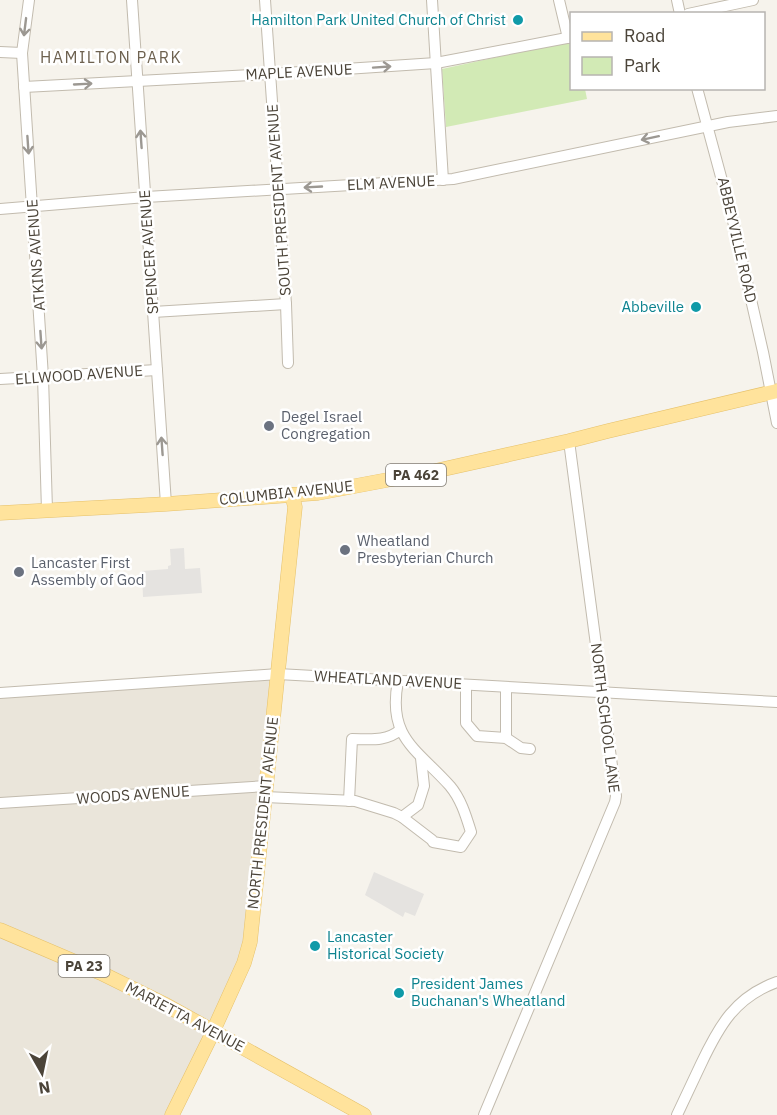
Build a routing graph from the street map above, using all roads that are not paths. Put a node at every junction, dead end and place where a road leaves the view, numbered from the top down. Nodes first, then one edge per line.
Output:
1 (29, 0) edge
2 (132, 0) edge
3 (265, 0) edge
4 (432, 0) edge
5 (560, 0) edge
6 (753, 0) edge
7 (697, 12) edge
8 (570, 37) edge
9 (0, 52) edge
10 (22, 53) junction
11 (436, 63) junction
12 (270, 74) junction
13 (137, 81) junction
14 (24, 87) junction
15 (698, 90) edge
16 (777, 116) edge
17 (708, 127) junction
18 (443, 180) junction
19 (278, 189) junction
20 (146, 197) junction
21 (32, 206) junction
22 (0, 209) edge
23 (286, 304) junction
24 (153, 312) junction
25 (288, 363) dead end
26 (157, 370) junction
27 (44, 377) junction
28 (0, 379) edge
29 (774, 392) edge
30 (777, 423) edge
31 (569, 441) junction
32 (292, 495) junction
33 (166, 504) junction
34 (47, 510) junction
35 (0, 513) edge
36 (278, 674) junction
37 (398, 681) junction
38 (466, 685) junction
39 (506, 687) junction
40 (602, 692) junction
41 (0, 693) edge
42 (777, 702) edge
43 (400, 730) junction
44 (506, 738) junction
45 (530, 749) dead end
46 (420, 756) junction
47 (266, 792) junction
48 (349, 801) junction
49 (0, 803) edge
50 (402, 817) junction
51 (0, 930) edge
52 (777, 982) edge
53 (213, 1031) junction
54 (172, 1115) edge
55 (364, 1115) edge
56 (484, 1115) edge
57 (677, 1115) edge

1 -> 10 street, ATKINS AVENUE
2 - 13 street, SPENCER AVENUE
3 - 12 street, SOUTH PRESIDENT AVENUE
4 - 11 street
5 - 8 street
6 - 7 street
8 - 11 street, MAPLE AVENUE
9 - 10 street
10 - 14 street, ATKINS AVENUE
12 -> 11 street, MAPLE AVENUE
11 - 18 street
12 - 13 street, MAPLE AVENUE
12 - 19 street, SOUTH PRESIDENT AVENUE
14 -> 13 street, MAPLE AVENUE
20 -> 13 street, SPENCER AVENUE
14 -> 21 street, ATKINS AVENUE
15 - 17 street, ABBEYVILLE ROAD
16 - 17 street, ELM AVENUE
17 -> 18 street, ELM AVENUE
17 - 29 street, ABBEYVILLE ROAD
18 -> 19 street, ELM AVENUE
19 - 20 street, ELM AVENUE
19 - 23 street, SOUTH PRESIDENT AVENUE
20 - 21 street, ELM AVENUE
20 - 24 street, SPENCER AVENUE
21 - 22 street, ELM AVENUE
21 -> 27 street, ATKINS AVENUE
23 - 24 street
23 - 25 street, SOUTH PRESIDENT AVENUE
24 - 26 street, SPENCER AVENUE
26 - 27 street, ELLWOOD AVENUE
33 -> 26 street, SPENCER AVENUE
27 - 28 street, ELLWOOD AVENUE
27 - 34 street, ATKINS AVENUE
29 - 30 street, ABBEYVILLE ROAD
29 - 31 main road, COLUMBIA AVENUE / PA 462
31 - 32 main road, COLUMBIA AVENUE / PA 462
31 - 40 street, NORTH SCHOOL LANE
32 - 33 main road, COLUMBIA AVENUE / PA 462
32 - 36 main road, NORTH PRESIDENT AVENUE
33 - 34 main road, COLUMBIA AVENUE / PA 462
34 - 35 main road, COLUMBIA AVENUE / PA 462
36 - 37 street, WHEATLAND AVENUE
36 - 41 street, WHEATLAND AVENUE
36 - 47 main road, NORTH PRESIDENT AVENUE
37 - 38 street, WHEATLAND AVENUE
37 - 43 street
38 - 39 street, WHEATLAND AVENUE
38 - 44 street
39 - 40 street, WHEATLAND AVENUE
39 - 44 street
40 - 42 street, WHEATLAND AVENUE
40 - 56 street, NORTH SCHOOL LANE
43 - 46 street
43 - 48 street
44 - 45 street
46 - 50 street
46 - 50 street, WOODS AVENUE
47 - 48 street, WOODS AVENUE
47 - 49 street, WOODS AVENUE
47 - 53 main road, NORTH PRESIDENT AVENUE
48 - 50 street, WOODS AVENUE
51 - 53 main road, MARIETTA AVENUE / PA 23
52 - 57 street
53 - 54 main road, NORTH PRESIDENT AVENUE
53 - 55 main road, MARIETTA AVENUE / PA 23

